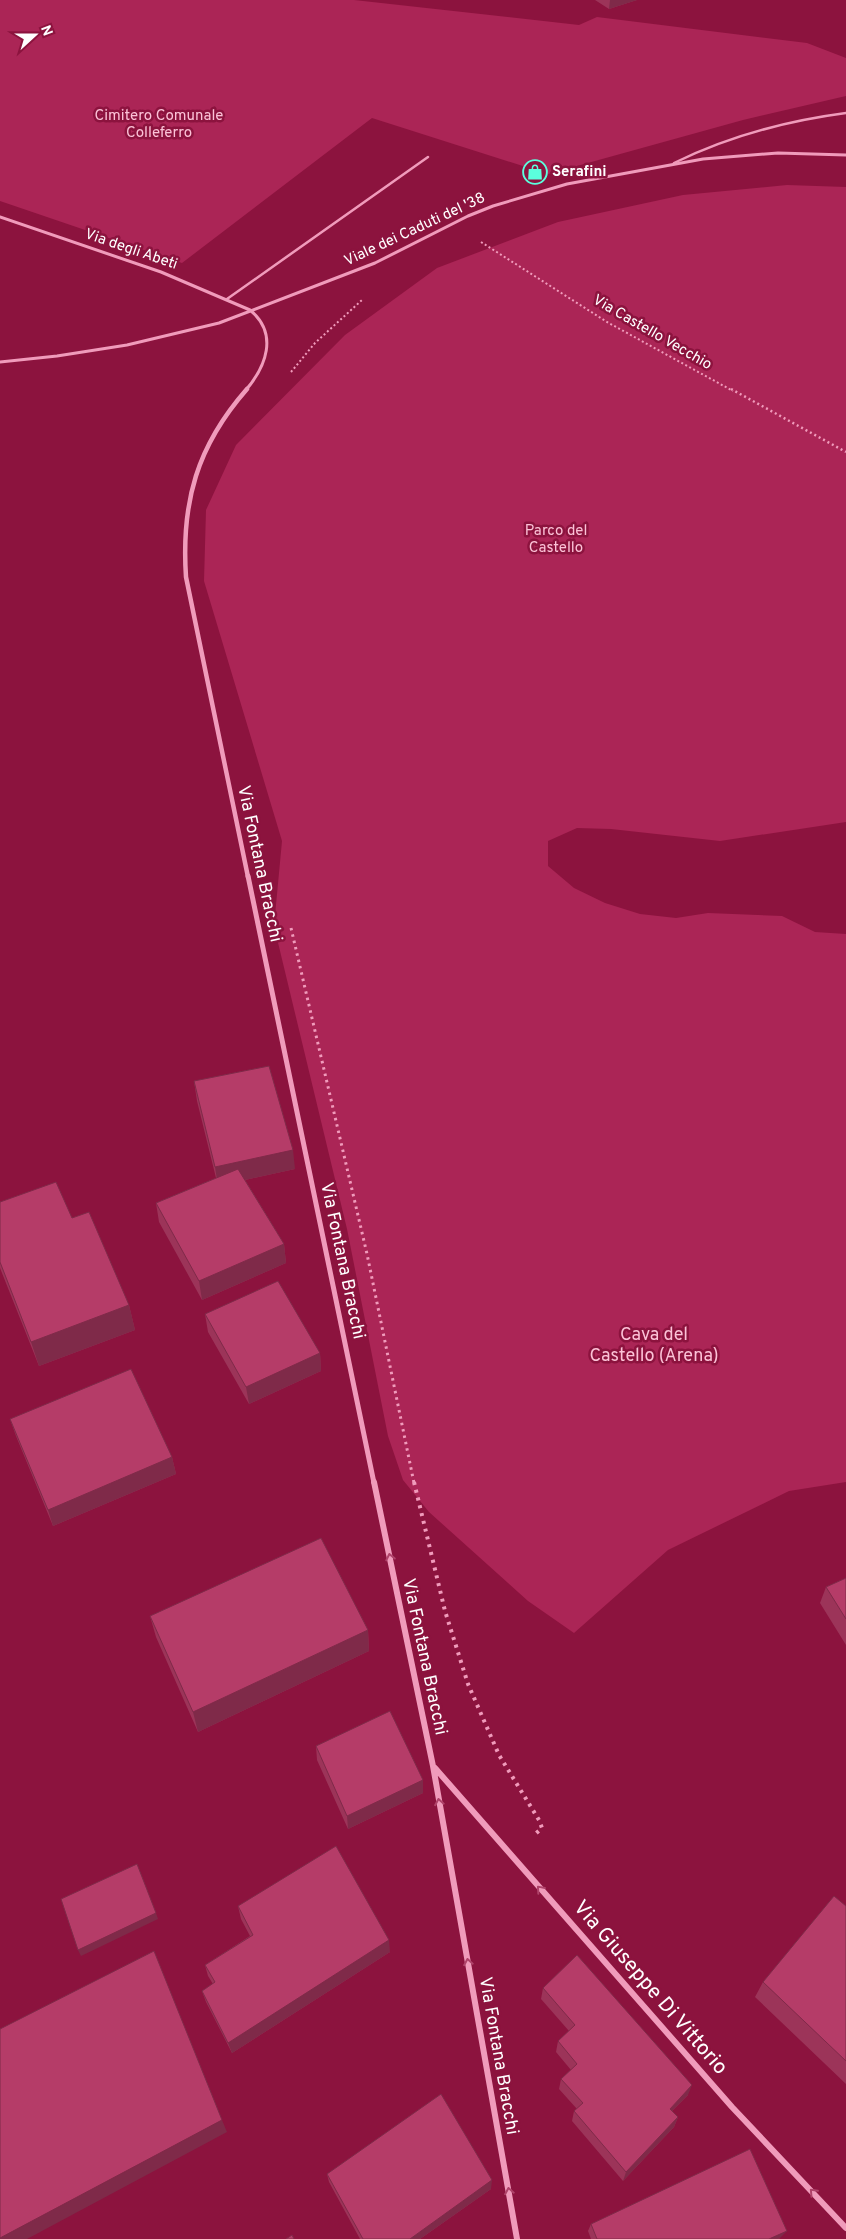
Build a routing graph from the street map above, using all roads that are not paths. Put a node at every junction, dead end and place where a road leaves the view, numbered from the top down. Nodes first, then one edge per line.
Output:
1 (846, 113) edge
2 (846, 154) edge
3 (428, 157) dead end
4 (674, 163) junction
5 (0, 217) edge
6 (227, 299) junction
7 (253, 312) junction
8 (0, 362) edge
9 (433, 1766) junction
10 (846, 2228) edge
11 (517, 2239) edge

1 - 4 lane
2 - 4 street, Viale dei Caduti del '38
3 - 6 lane
4 - 7 street, Viale dei Caduti del '38
5 - 6 street, Via degli Abeti
6 - 7 street, Via degli Abeti
7 - 8 street, Viale dei Caduti del '38
9 -> 7 street, Via Fontana Bracchi
10 -> 9 street, Via Giuseppe Di Vittorio
11 -> 9 street, Via Fontana Bracchi

